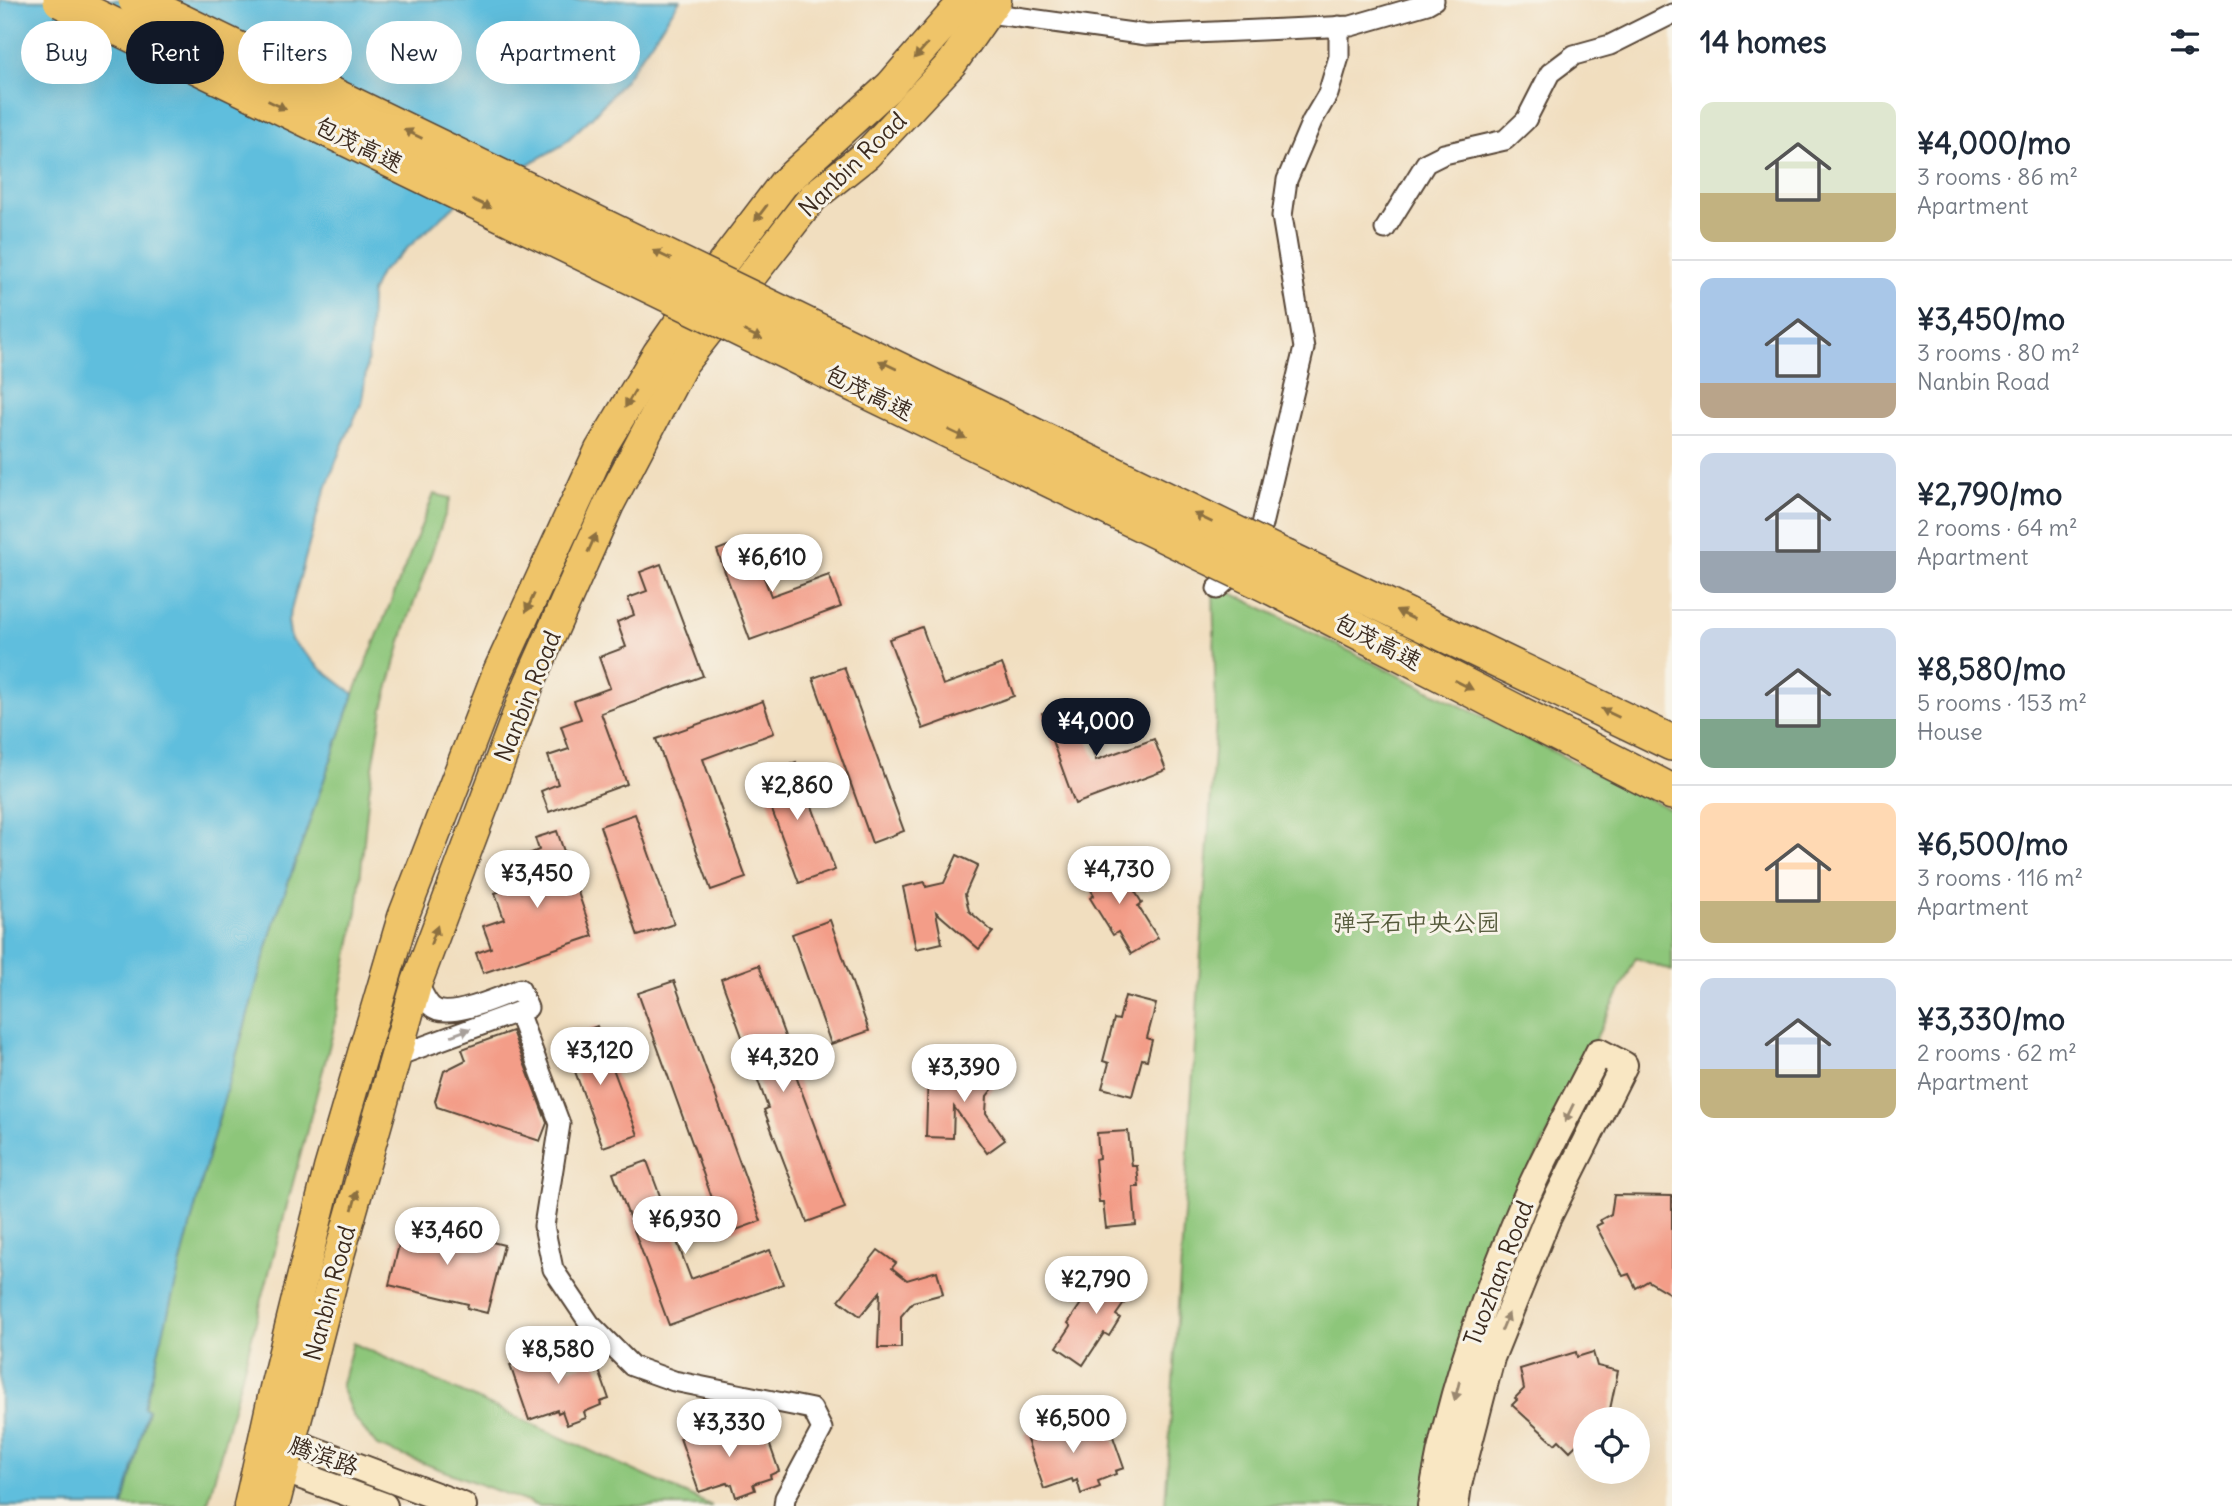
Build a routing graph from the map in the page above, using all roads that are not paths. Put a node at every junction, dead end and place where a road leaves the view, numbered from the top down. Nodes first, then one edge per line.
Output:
1 (61, 0) edge
2 (136, 0) edge
3 (1434, 0) edge
4 (983, 4) edge
5 (1672, 14) edge
6 (1339, 26) junction
7 (1385, 229) dead end
8 (1279, 573) junction
9 (1217, 589) dead end
10 (1672, 743) edge
11 (1672, 792) edge
12 (417, 982) junction
13 (518, 1012) junction
14 (397, 1056) junction
15 (274, 1452) junction
16 (248, 1506) edge
17 (274, 1506) edge
18 (344, 1506) edge
19 (370, 1506) edge
20 (384, 1506) edge
21 (463, 1506) edge
22 (784, 1506) edge
23 (1431, 1506) edge
24 (1455, 1506) edge

1 -> 8 highway, 包茂高速, bridge
8 -> 2 highway, 包茂高速, bridge
3 - 6 street
4 - 6 street
12 -> 4 main road, Nanbin Road
4 -> 15 main road, Nanbin Road
5 - 7 street
6 - 9 street
10 -> 8 highway, 包茂高速
8 -> 11 highway, 包茂高速
12 - 13 street
12 - 14 main road, Nanbin Road
14 -> 13 street
13 - 22 street
15 -> 14 main road, Nanbin Road
15 - 16 main road, Nanbin Road
15 - 17 main road, Nanbin Road
15 - 20 main road, 腾滨路
15 - 21 main road, 腾滨路
18 - 19 main road
24 -> 23 main road, Tuozhan Road

